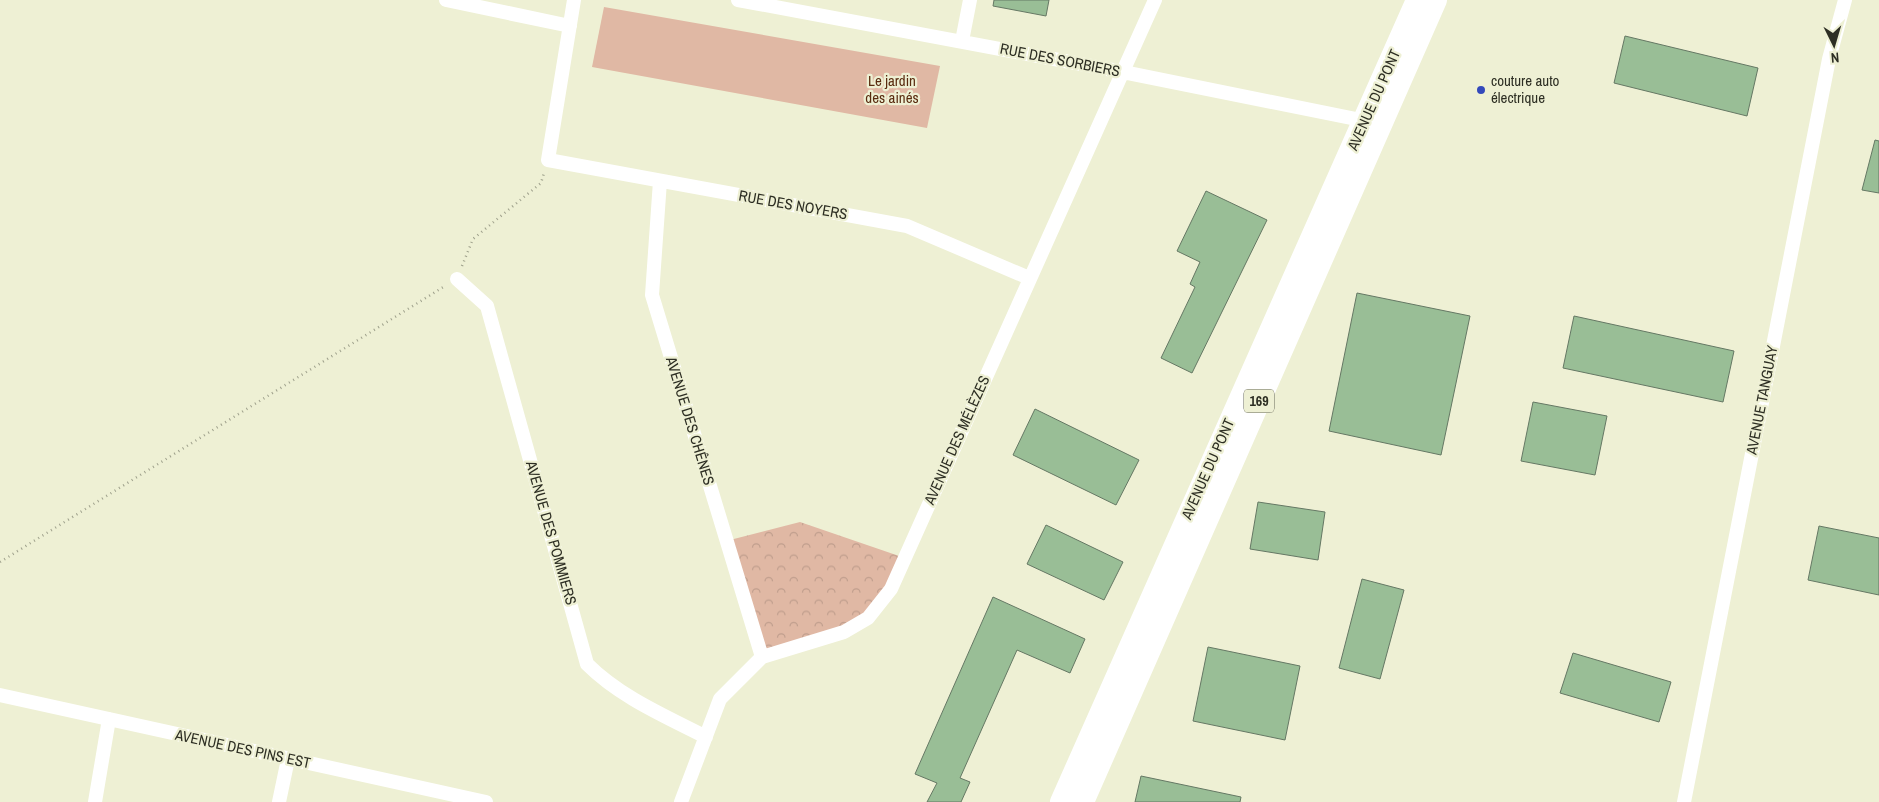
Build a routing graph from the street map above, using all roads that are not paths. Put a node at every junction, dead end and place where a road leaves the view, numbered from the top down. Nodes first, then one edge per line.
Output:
1 (446, 0) edge
2 (574, 0) edge
3 (740, 0) edge
4 (970, 0) edge
5 (1155, 0) edge
6 (1417, 0) edge
7 (1436, 0) edge
8 (1845, 0) edge
9 (570, 26) junction
10 (962, 41) junction
11 (1123, 72) junction
12 (1373, 123) junction
13 (660, 181) junction
14 (1030, 278) junction
15 (457, 279) road end
16 (762, 657) junction
17 (0, 696) edge
18 (109, 719) junction
19 (706, 737) junction
20 (288, 758) junction
21 (458, 799) edge
22 (95, 802) edge
23 (279, 802) edge
24 (486, 802) edge
25 (681, 802) edge
26 (1061, 802) edge
27 (1083, 802) edge
28 (1684, 802) edge

1 - 9 street
2 - 9 street
3 - 10 street, RUE DES SORBIERS
4 - 10 street
5 - 11 street, AVENUE DES MÉLÈZES
6 - 12 main road, AVENUE DU PONT
7 - 12 main road, AVENUE DU PONT / 169
8 - 28 street, AVENUE TANGUAY
9 - 13 street, RUE DES NOYERS
10 - 11 street, RUE DES SORBIERS
11 - 12 street, RUE DES SORBIERS
11 - 14 street, AVENUE DES MÉLÈZES
12 - 26 main road, AVENUE DU PONT
12 - 27 main road, AVENUE DU PONT / 169
13 - 14 street, RUE DES NOYERS
13 - 16 street, AVENUE DES CHÊNES
14 - 16 street, AVENUE DES MÉLÈZES
15 - 19 street, AVENUE DES POMMIERS
16 - 19 street, AVENUE DES MÉLÈZES
17 - 18 street, AVENUE DES PINS EST
18 - 20 street, AVENUE DES PINS EST
18 - 22 street
19 - 25 street, AVENUE DES MÉLÈZES
20 - 21 street, AVENUE DES PINS EST
20 - 23 street
21 - 24 street, AVENUE DES PINS EST

